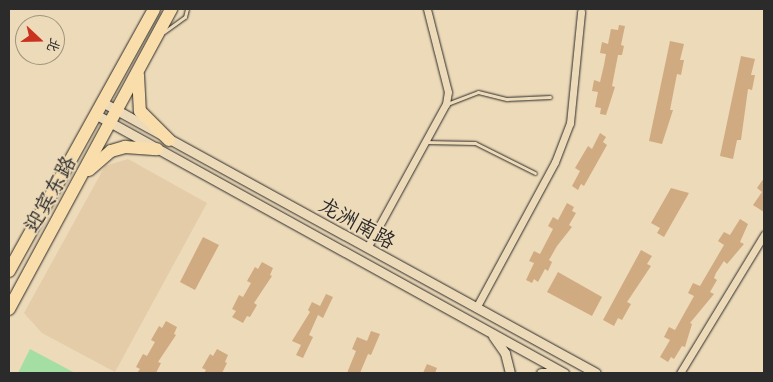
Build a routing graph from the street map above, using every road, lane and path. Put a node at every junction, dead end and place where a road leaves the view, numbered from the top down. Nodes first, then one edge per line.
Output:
1 (154, 9) edge
2 (171, 9) edge
3 (187, 9) edge
4 (427, 9) edge
5 (581, 12) dead end
6 (156, 36) junction
7 (140, 66) junction
8 (550, 97) dead end
9 (102, 102) junction
10 (446, 104) junction
11 (116, 111) junction
12 (95, 114) junction
13 (110, 123) junction
14 (169, 140) junction
15 (426, 142) junction
16 (157, 150) junction
17 (535, 173) dead end
18 (82, 177) junction
19 (764, 235) edge
20 (367, 248) junction
21 (9, 271) edge
22 (476, 308) junction
23 (9, 309) edge
24 (492, 333) junction
25 (510, 373) edge
26 (541, 373) edge
27 (564, 373) edge
28 (596, 373) edge
29 (680, 373) edge

1 - 9 highway, 迎宾东路
2 - 6 highway, 迎宾东路
3 - 6 lane
4 - 10 street
5 - 22 street
6 - 7 highway, 迎宾东路
7 - 11 highway, 迎宾东路
7 - 14 highway
8 - 10 lane
9 - 11 main road, 龙洲南路
9 - 12 highway, 迎宾东路
10 - 15 street
11 - 13 highway, 迎宾东路
11 - 14 main road, 龙洲南路
12 - 13 main road, 龙洲南路
12 - 21 highway, 迎宾东路
13 - 16 main road, 龙洲南路
13 - 18 highway, 迎宾东路
14 - 20 main road, 龙洲南路
15 - 17 lane
15 - 20 street
16 - 18 highway
16 - 24 main road, 龙洲南路
18 - 23 highway, 迎宾东路
19 - 29 street
20 - 22 main road, 龙洲南路
22 - 28 main road, 龙洲南路
24 - 25 main road
24 - 27 main road, 龙洲南路
26 - 27 main road

